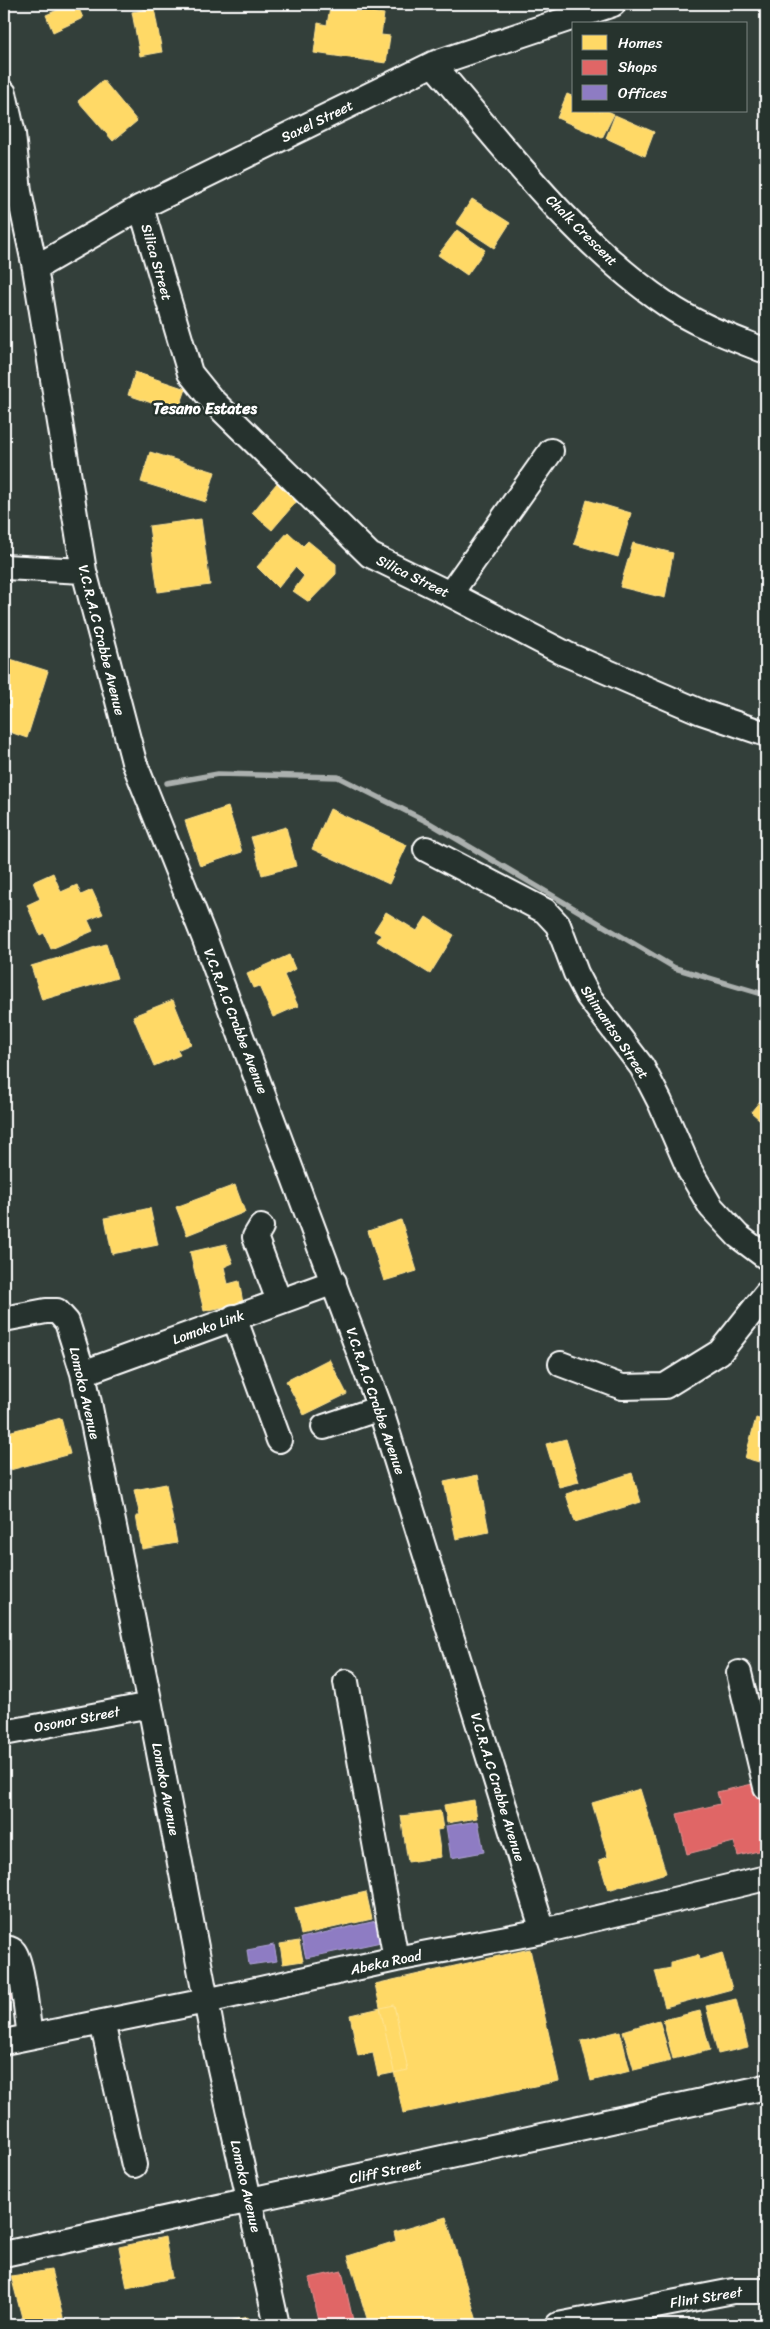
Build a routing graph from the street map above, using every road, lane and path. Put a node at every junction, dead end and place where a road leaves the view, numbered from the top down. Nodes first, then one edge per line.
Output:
1 (613, 4) edge
2 (433, 64) junction
3 (4, 93) edge
4 (141, 207) junction
5 (35, 268) junction
6 (766, 351) edge
7 (550, 451) dead end
8 (4, 567) edge
9 (84, 571) junction
10 (450, 594) junction
11 (766, 734) edge
12 (426, 848) dead end
13 (261, 1227) dead end
14 (766, 1257) edge
15 (334, 1282) junction
16 (766, 1294) edge
17 (279, 1301) junction
18 (234, 1318) junction
19 (4, 1319) edge
20 (561, 1364) dead end
21 (83, 1373) junction
22 (380, 1408) junction
23 (324, 1427) dead end
24 (279, 1440) dead end
25 (739, 1673) dead end
26 (346, 1682) dead end
27 (150, 1704) junction
28 (4, 1733) edge
29 (766, 1787) edge
30 (766, 1878) edge
31 (543, 1931) junction
32 (4, 1948) edge
33 (396, 1959) junction
34 (206, 2001) junction
35 (102, 2022) junction
36 (30, 2036) junction
37 (4, 2042) edge
38 (766, 2087) edge
39 (134, 2165) dead end
40 (248, 2201) junction
41 (4, 2254) edge
42 (766, 2291) edge
43 (277, 2325) edge
44 (558, 2325) edge

1 - 2 street, Saxel Street
2 - 4 street, Saxel Street
2 - 6 street, Chalk Crescent
3 - 5 street, V.C.R.A.C Crabbe Avenue
4 - 5 street, Saxel Street
4 - 10 street, Silica Street
5 - 9 street, V.C.R.A.C Crabbe Avenue
7 - 10 street
8 - 9 street
9 - 15 street, V.C.R.A.C Crabbe Avenue
10 - 11 street, Silica Street
12 - 14 street, Shimantso Street
13 - 17 street
15 - 17 street, Lomoko Link
15 - 22 street, V.C.R.A.C Crabbe Avenue
16 - 20 street
17 - 18 street, Lomoko Link
18 - 21 street, Lomoko Link
18 - 24 street
19 - 21 street, Lomoko Avenue
21 - 27 street, Lomoko Avenue
22 - 23 street
22 - 31 street, V.C.R.A.C Crabbe Avenue
25 - 29 street
26 - 33 street
27 - 28 street, Osonor Street
27 - 34 street, Lomoko Avenue
30 - 31 street, Abeka Road
31 - 33 street, Abeka Road
32 - 36 street
33 - 34 street, Abeka Road
34 - 35 street, Abeka Road
34 - 40 street, Lomoko Avenue
35 - 36 street, Abeka Road
35 - 39 street
36 - 37 street, Abeka Road
38 - 40 street, Cliff Street
40 - 41 street, Cliff Street
40 - 43 street, Lomoko Avenue
42 - 44 street, Flint Street

